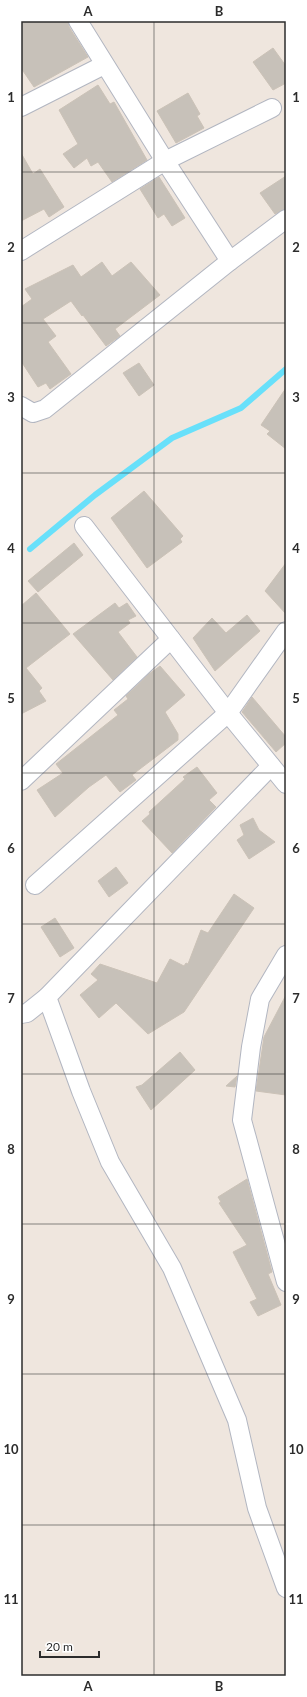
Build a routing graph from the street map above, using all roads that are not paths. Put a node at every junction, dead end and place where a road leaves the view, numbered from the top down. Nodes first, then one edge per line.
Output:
1 (78, 21) edge
2 (104, 65) junction
3 (21, 108) edge
4 (272, 108) dead end
5 (165, 161) junction
6 (286, 219) edge
7 (21, 251) edge
8 (230, 262) junction
9 (21, 406) edge
10 (84, 526) dead end
11 (286, 631) edge
12 (171, 639) junction
13 (228, 713) junction
14 (271, 766) junction
15 (21, 781) edge
16 (286, 784) edge
17 (35, 885) dead end
18 (286, 955) edge
19 (47, 997) junction
20 (21, 1014) edge
21 (286, 1282) edge
22 (286, 1588) edge

1 - 2 street
2 - 3 street
2 - 5 street
4 - 5 street
5 - 7 street
5 - 8 street
6 - 8 street
8 - 9 street
10 - 12 street
11 - 13 street
12 - 13 street
12 - 15 street
13 - 14 street
13 - 17 street
14 - 16 street
14 - 19 street
18 - 21 street
19 - 20 street
19 - 22 street

